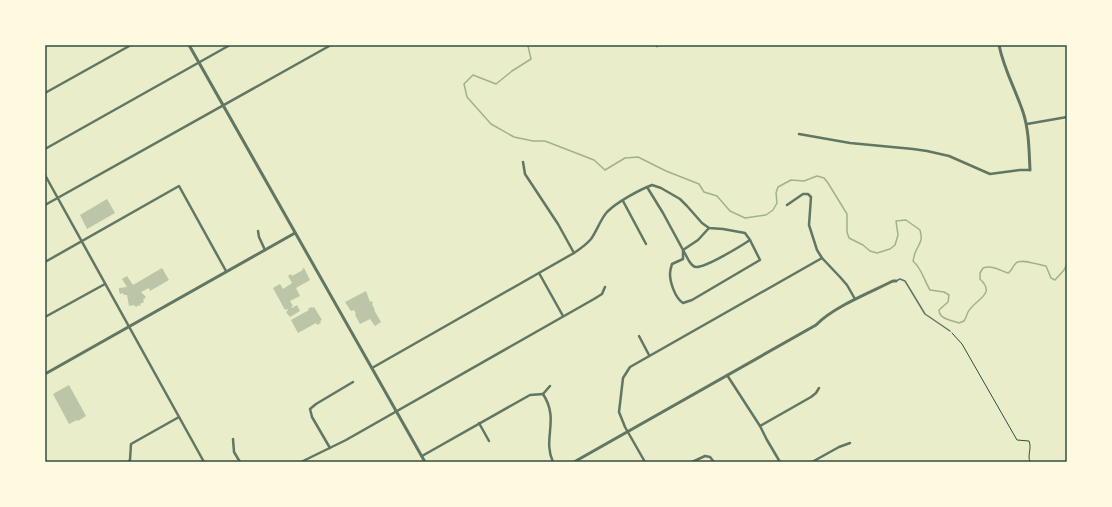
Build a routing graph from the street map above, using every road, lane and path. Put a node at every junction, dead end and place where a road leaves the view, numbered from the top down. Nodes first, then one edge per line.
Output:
1 (131, 45) edge
2 (189, 45) edge
3 (230, 45) edge
4 (331, 45) edge
5 (999, 45) edge
6 (199, 62) junction
7 (45, 94) edge
8 (223, 105) junction
9 (1067, 117) edge
10 (1026, 124) junction
11 (799, 134) dead end
12 (45, 150) edge
13 (523, 162) dead end
14 (1030, 170) joint
15 (45, 175) edge
16 (647, 187) junction
17 (58, 198) junction
18 (623, 201) junction
19 (45, 205) edge
20 (787, 205) dead end
21 (709, 228) junction
22 (258, 231) dead end
23 (295, 233) junction
24 (750, 240) junction
25 (82, 241) junction
26 (646, 244) dead end
27 (265, 250) junction
28 (683, 250) junction
29 (574, 253) junction
30 (822, 258) junction
31 (45, 262) edge
32 (226, 271) junction
33 (539, 273) junction
34 (896, 281) joint
35 (105, 284) junction
36 (605, 287) dead end
37 (855, 300) junction
38 (563, 316) junction
39 (45, 317) edge
40 (129, 326) junction
41 (950, 332) joint
42 (639, 336) dead end
43 (649, 355) junction
44 (372, 368) junction
45 (45, 374) edge
46 (727, 375) junction
47 (353, 382) dead end
48 (550, 386) dead end
49 (820, 388) dead end
50 (543, 394) junction
51 (396, 411) junction
52 (179, 417) junction
53 (479, 423) junction
54 (760, 426) junction
55 (628, 432) junction
56 (233, 439) dead end
57 (489, 441) dead end
58 (850, 443) dead end
59 (330, 448) junction
60 (422, 456) junction
61 (128, 462) edge
62 (204, 462) edge
63 (240, 462) edge
64 (301, 462) edge
65 (425, 462) edge
66 (553, 462) edge
67 (574, 462) edge
68 (645, 462) edge
69 (692, 462) edge
70 (714, 462) edge
71 (780, 462) edge
72 (812, 462) edge
73 (1030, 462) edge

1 - 7 street
2 - 6 street
3 - 6 street
4 - 8 street
5 - 10 street
6 - 8 street
6 - 12 street
8 - 17 street
8 - 23 street
9 - 10 street
10 - 14 street
11 - 14 street
13 - 29 street
15 - 17 street
16 - 18 street
16 - 21 street
16 - 28 street
17 - 19 street
17 - 25 street
18 - 26 street
18 - 29 street
20 - 30 street
21 - 24 street
21 - 28 street
22 - 27 street
23 - 27 street
23 - 44 street
24 - 28 street
24 - 28 street
25 - 31 street
25 - 32 street
25 - 35 street
27 - 32 street
29 - 33 street
30 - 37 street
30 - 43 street
32 - 40 street
33 - 38 street
33 - 44 street
34 - 37 street
34 - 41 lane
35 - 39 street
35 - 40 street
36 - 38 street
37 - 46 street
38 - 51 street
40 - 45 street
40 - 52 street
41 - 73 path
42 - 43 street
43 - 55 street
44 - 51 street
46 - 54 street
46 - 55 street
47 - 59 street
48 - 50 street
49 - 54 street
50 - 53 street
50 - 66 street
51 - 59 street
51 - 60 street
52 - 61 street
52 - 62 street
53 - 57 street
53 - 60 street
54 - 71 street
55 - 67 street
55 - 68 street
56 - 63 street
58 - 72 street
59 - 64 street
60 - 65 street
69 - 70 street

